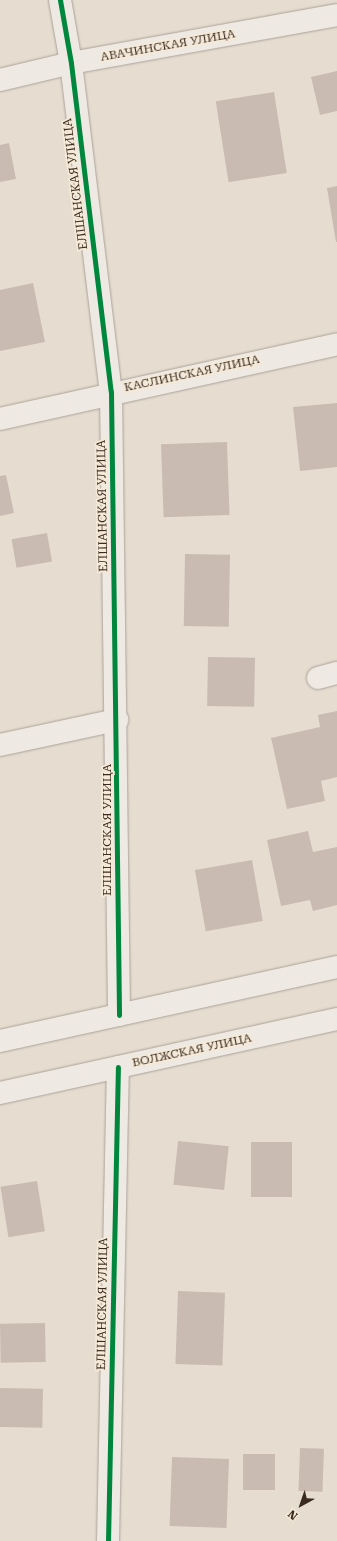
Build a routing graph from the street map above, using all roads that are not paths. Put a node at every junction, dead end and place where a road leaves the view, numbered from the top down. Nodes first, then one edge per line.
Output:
1 (60, 0) edge
2 (337, 15) edge
3 (71, 63) junction
4 (0, 80) edge
5 (337, 344) edge
6 (111, 392) junction
7 (0, 419) edge
8 (117, 720) junction
9 (0, 745) edge
10 (337, 967) edge
11 (119, 1014) junction
12 (337, 1019) edge
13 (0, 1041) edge
14 (118, 1067) junction
15 (0, 1093) edge
16 (108, 1541) edge

1 - 3 street, ЕЛШАНСКАЯ УЛИЦА
2 - 3 street, АВАЧИНСКАЯ УЛИЦА
3 - 4 street, АВАЧИНСКАЯ УЛИЦА
3 - 6 street, ЕЛШАНСКАЯ УЛИЦА
5 - 6 street, КАСЛИНСКАЯ УЛИЦА
6 - 7 street, КАСЛИНСКАЯ УЛИЦА
6 - 8 street, ЕЛШАНСКАЯ УЛИЦА
8 - 9 street
8 - 11 street, ЕЛШАНСКАЯ УЛИЦА
10 - 11 street
11 - 13 street
12 - 14 street, ВОЛЖСКАЯ УЛИЦА
14 - 15 street, ВОЛЖСКАЯ УЛИЦА
14 - 16 street, ЕЛШАНСКАЯ УЛИЦА

